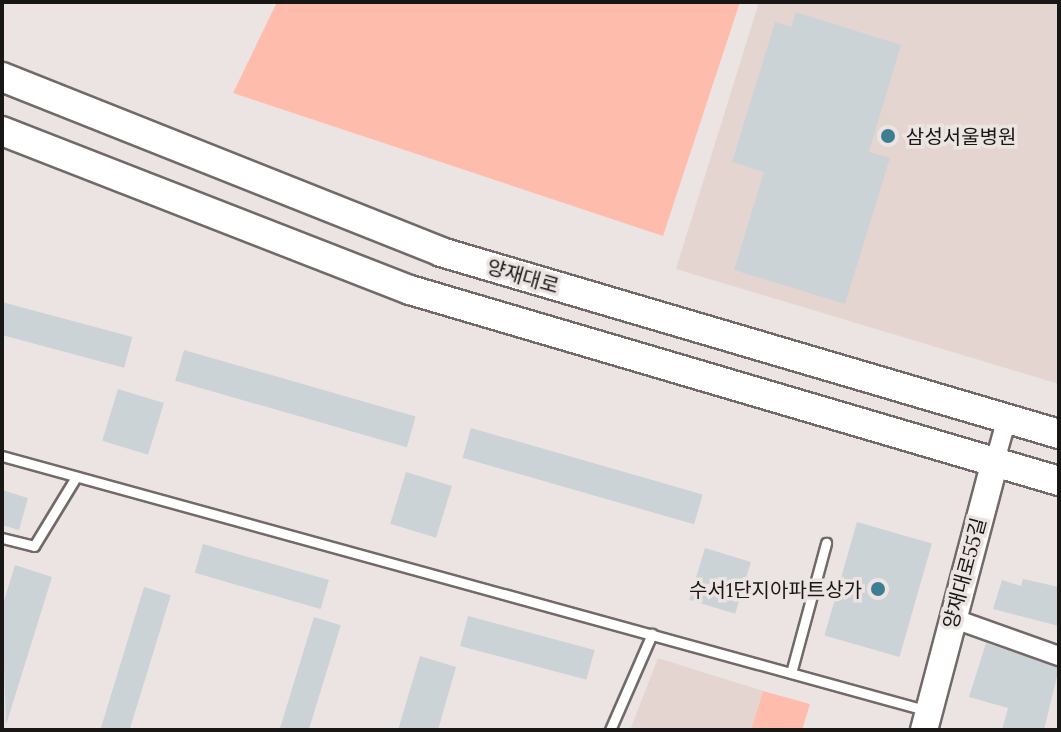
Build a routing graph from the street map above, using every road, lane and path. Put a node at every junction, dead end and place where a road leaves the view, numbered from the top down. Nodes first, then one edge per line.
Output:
1 (2, 77) edge
2 (2, 131) edge
3 (1007, 418) junction
4 (1059, 434) edge
5 (2, 456) edge
6 (995, 461) junction
7 (76, 477) junction
8 (1059, 481) edge
9 (2, 538) edge
10 (826, 543) dead end
11 (952, 618) junction
12 (652, 634) junction
13 (1059, 656) edge
14 (791, 673) junction
15 (926, 720) edge
16 (610, 730) edge

1 - 3 main road, 양재대로
2 - 6 main road
3 - 4 main road, 양재대로
3 - 6 street, 양재대로55길
5 - 7 lane
6 - 8 main road
6 - 11 street, 양재대로55길
7 - 9 lane
7 - 12 lane
10 - 14 lane
11 - 13 street
11 - 15 street, 양재대로55길
12 - 14 lane
12 - 16 lane
14 - 15 lane

